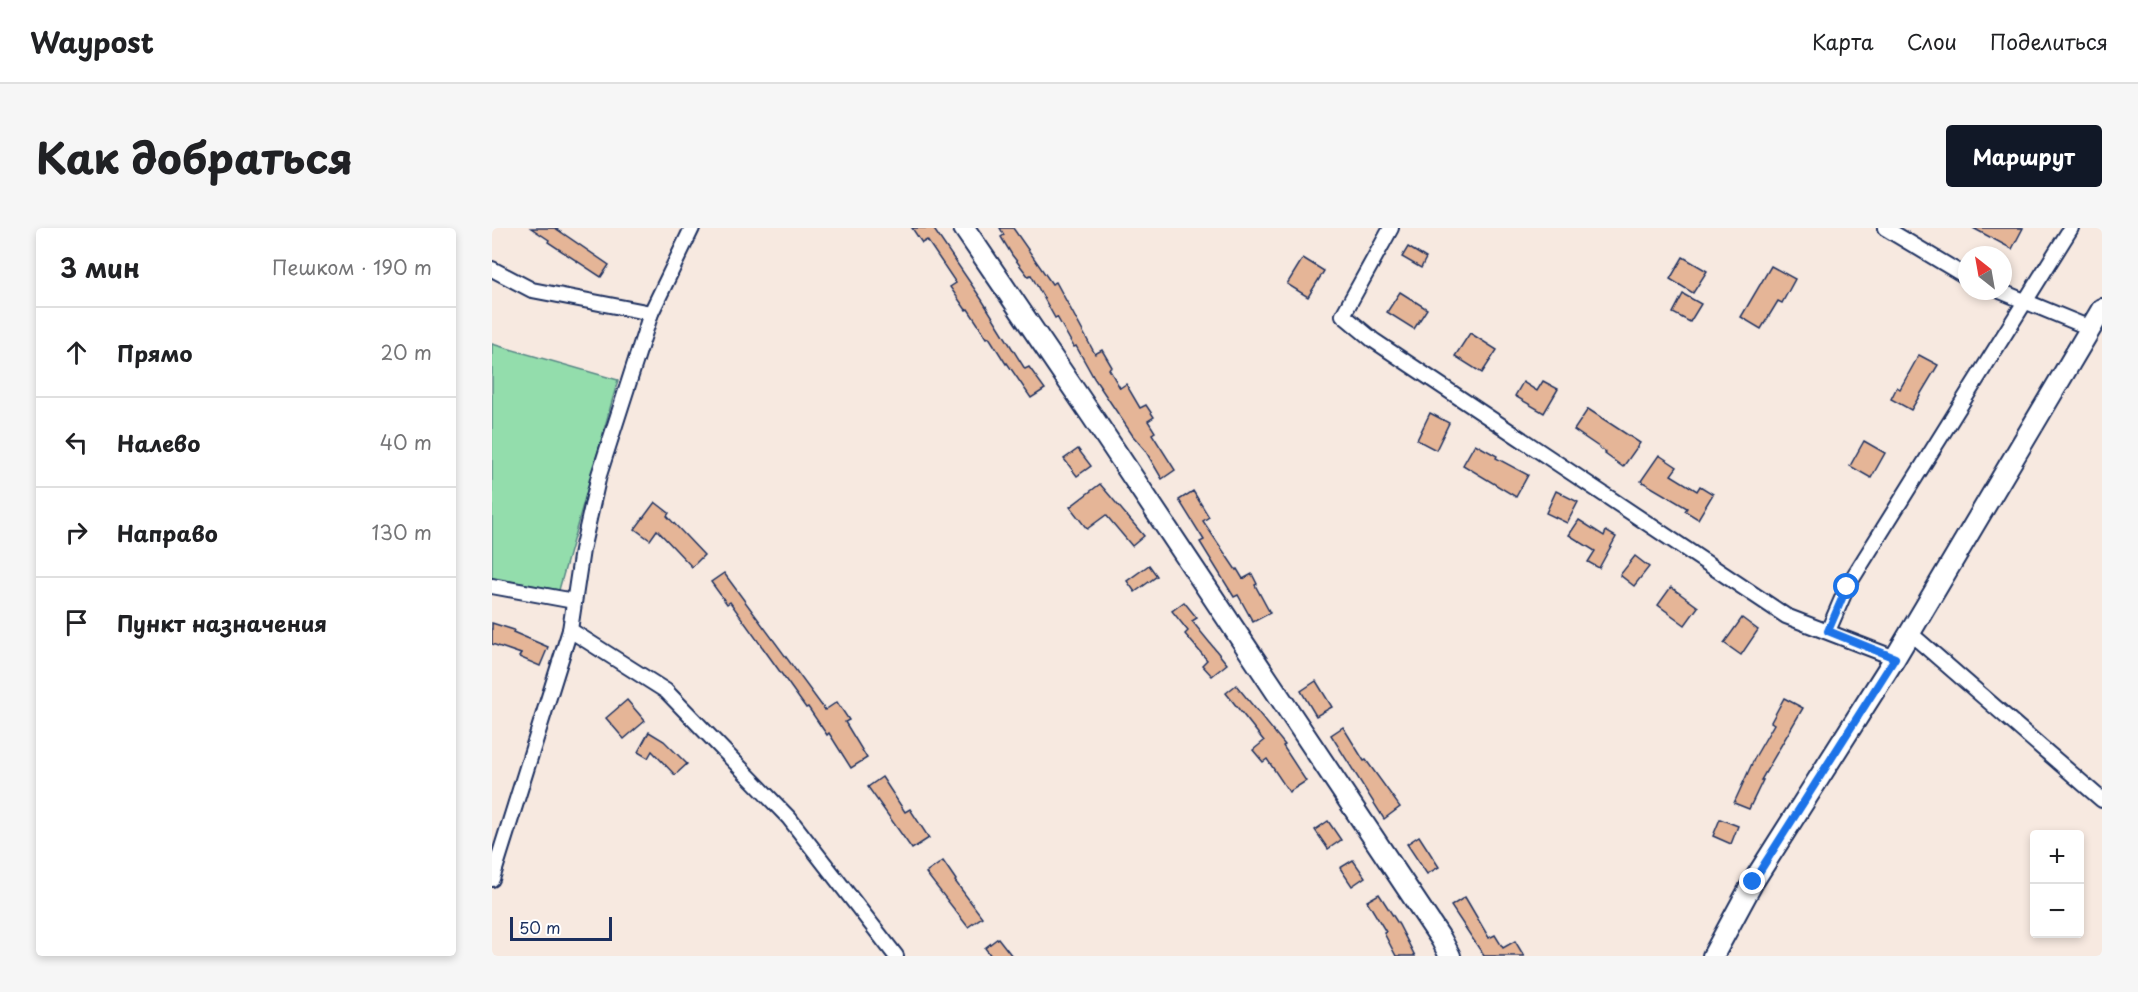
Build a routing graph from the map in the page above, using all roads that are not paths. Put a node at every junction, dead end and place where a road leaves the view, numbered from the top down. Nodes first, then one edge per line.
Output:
1 (692, 228) edge
2 (964, 228) edge
3 (1391, 228) edge
4 (1885, 228) edge
5 (2072, 228) edge
6 (492, 269) edge
7 (1958, 272) edge
8 (2012, 296) edge
9 (2025, 301) junction
10 (2102, 309) edge
11 (651, 313) junction
12 (2090, 328) junction
13 (492, 586) edge
14 (574, 600) junction
15 (570, 630) junction
16 (1828, 631) junction
17 (1910, 633) junction
18 (1895, 658) junction
19 (2102, 800) edge
20 (492, 879) edge
21 (896, 956) edge
22 (1450, 956) edge
23 (1713, 956) edge

1 - 11 street
2 - 22 street
3 - 16 street
4 - 7 street
5 - 9 street
6 - 11 street
8 - 9 street
9 - 12 street
9 - 16 street
10 - 12 street
11 - 14 street
12 - 17 street
13 - 14 street
14 - 15 street
15 - 20 street
15 - 21 street
16 - 18 street
17 - 18 street
17 - 19 street
18 - 23 street

